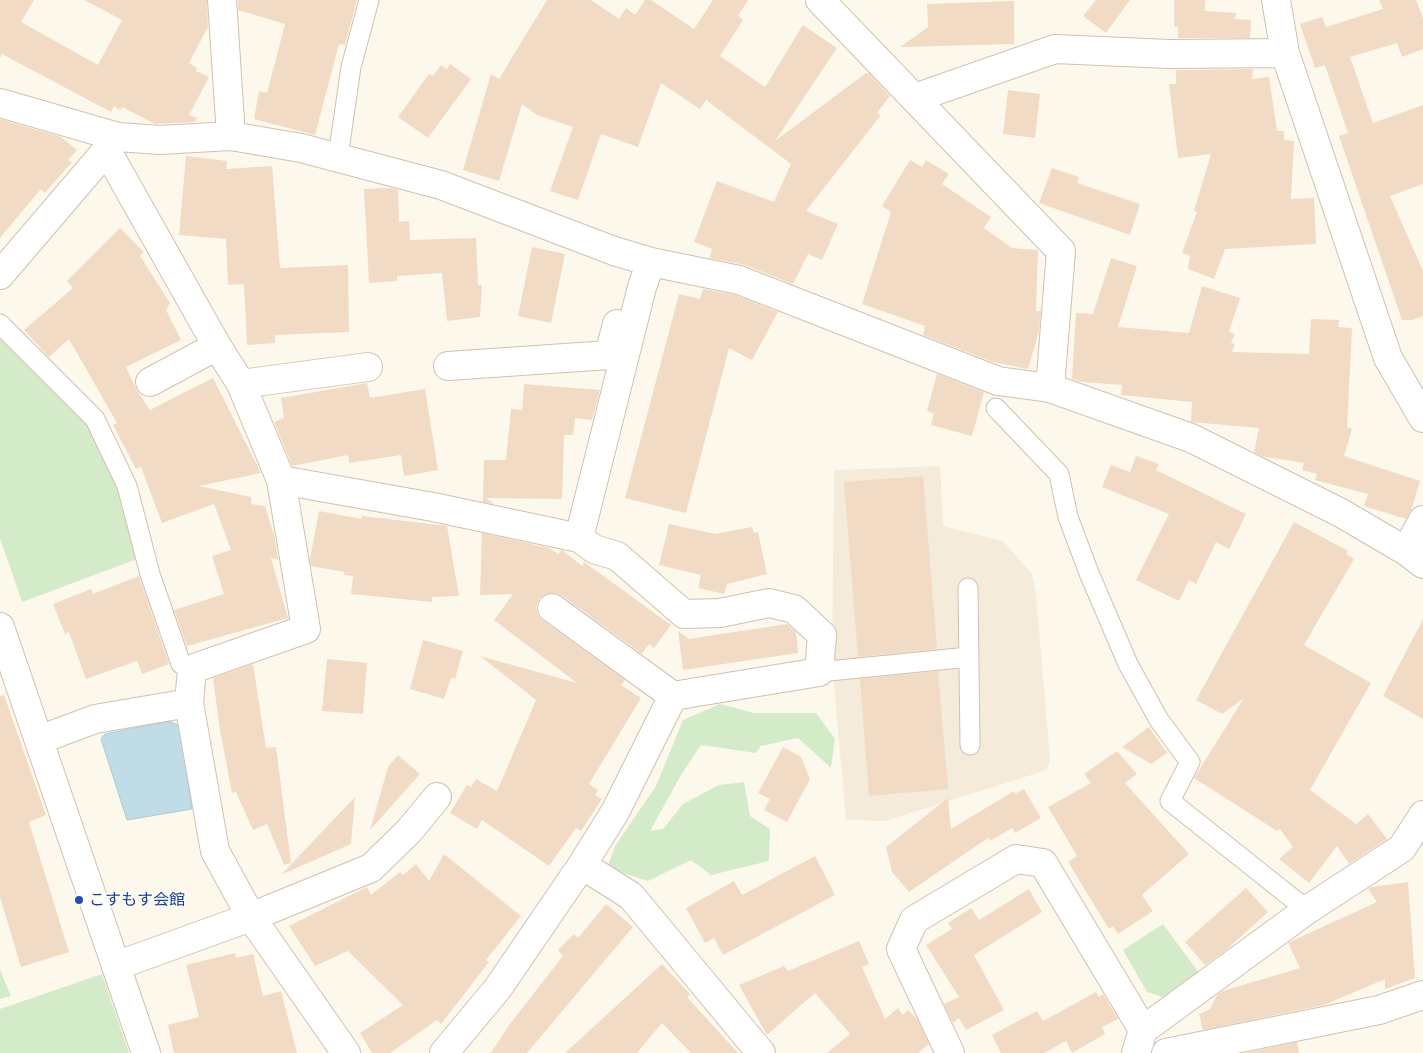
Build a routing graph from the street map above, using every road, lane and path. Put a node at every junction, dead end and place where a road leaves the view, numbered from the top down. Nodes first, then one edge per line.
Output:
1 (222, 0) edge
2 (369, 0) edge
3 (820, 0) edge
4 (1276, 0) edge
5 (1285, 53) junction
6 (915, 98) junction
7 (0, 103) edge
8 (231, 136) junction
9 (112, 143) junction
10 (338, 157) junction
11 (643, 260) junction
12 (0, 275) edge
13 (0, 324) edge
14 (217, 346) junction
15 (448, 366) dead end
16 (368, 367) dead end
17 (150, 382) dead end
18 (242, 384) junction
19 (1050, 388) junction
20 (996, 408) dead end
21 (1423, 418) edge
22 (281, 480) junction
23 (1423, 520) edge
24 (578, 538) junction
25 (1415, 558) edge
26 (968, 588) dead end
27 (552, 608) dead end
28 (0, 627) edge
29 (969, 657) junction
30 (192, 669) junction
31 (819, 672) junction
32 (673, 696) junction
33 (189, 702) junction
34 (39, 740) junction
35 (970, 745) dead end
36 (437, 797) dead end
37 (1423, 815) edge
38 (582, 865) junction
39 (1307, 910) junction
40 (251, 917) junction
41 (116, 966) junction
42 (1423, 995) edge
43 (1140, 1041) edge
44 (146, 1053) edge
45 (346, 1053) edge
46 (444, 1053) edge
47 (761, 1053) edge
48 (950, 1053) edge
49 (1166, 1053) edge

1 - 8 street
2 - 10 lane
3 - 6 street
4 - 5 street
5 - 6 street
5 - 21 street
6 - 19 street
7 - 9 street
8 - 9 street
8 - 10 street
9 - 12 street
9 - 14 street
10 - 11 street
11 - 15 street
11 - 19 street
11 - 24 street
13 - 30 lane
14 - 17 street
14 - 18 street
16 - 18 street
18 - 22 street
19 - 25 street
20 - 39 lane
22 - 24 street
22 - 30 street
23 - 25 street
24 - 31 street
26 - 29 lane
27 - 32 street
28 - 34 street
29 - 31 lane
29 - 35 lane
30 - 33 street
31 - 32 street
32 - 38 street
33 - 34 street
33 - 40 street
34 - 41 street
36 - 40 street
37 - 39 street
38 - 46 street
38 - 47 street
39 - 43 street
40 - 41 street
40 - 45 street
41 - 44 street
42 - 49 street
43 - 48 street

